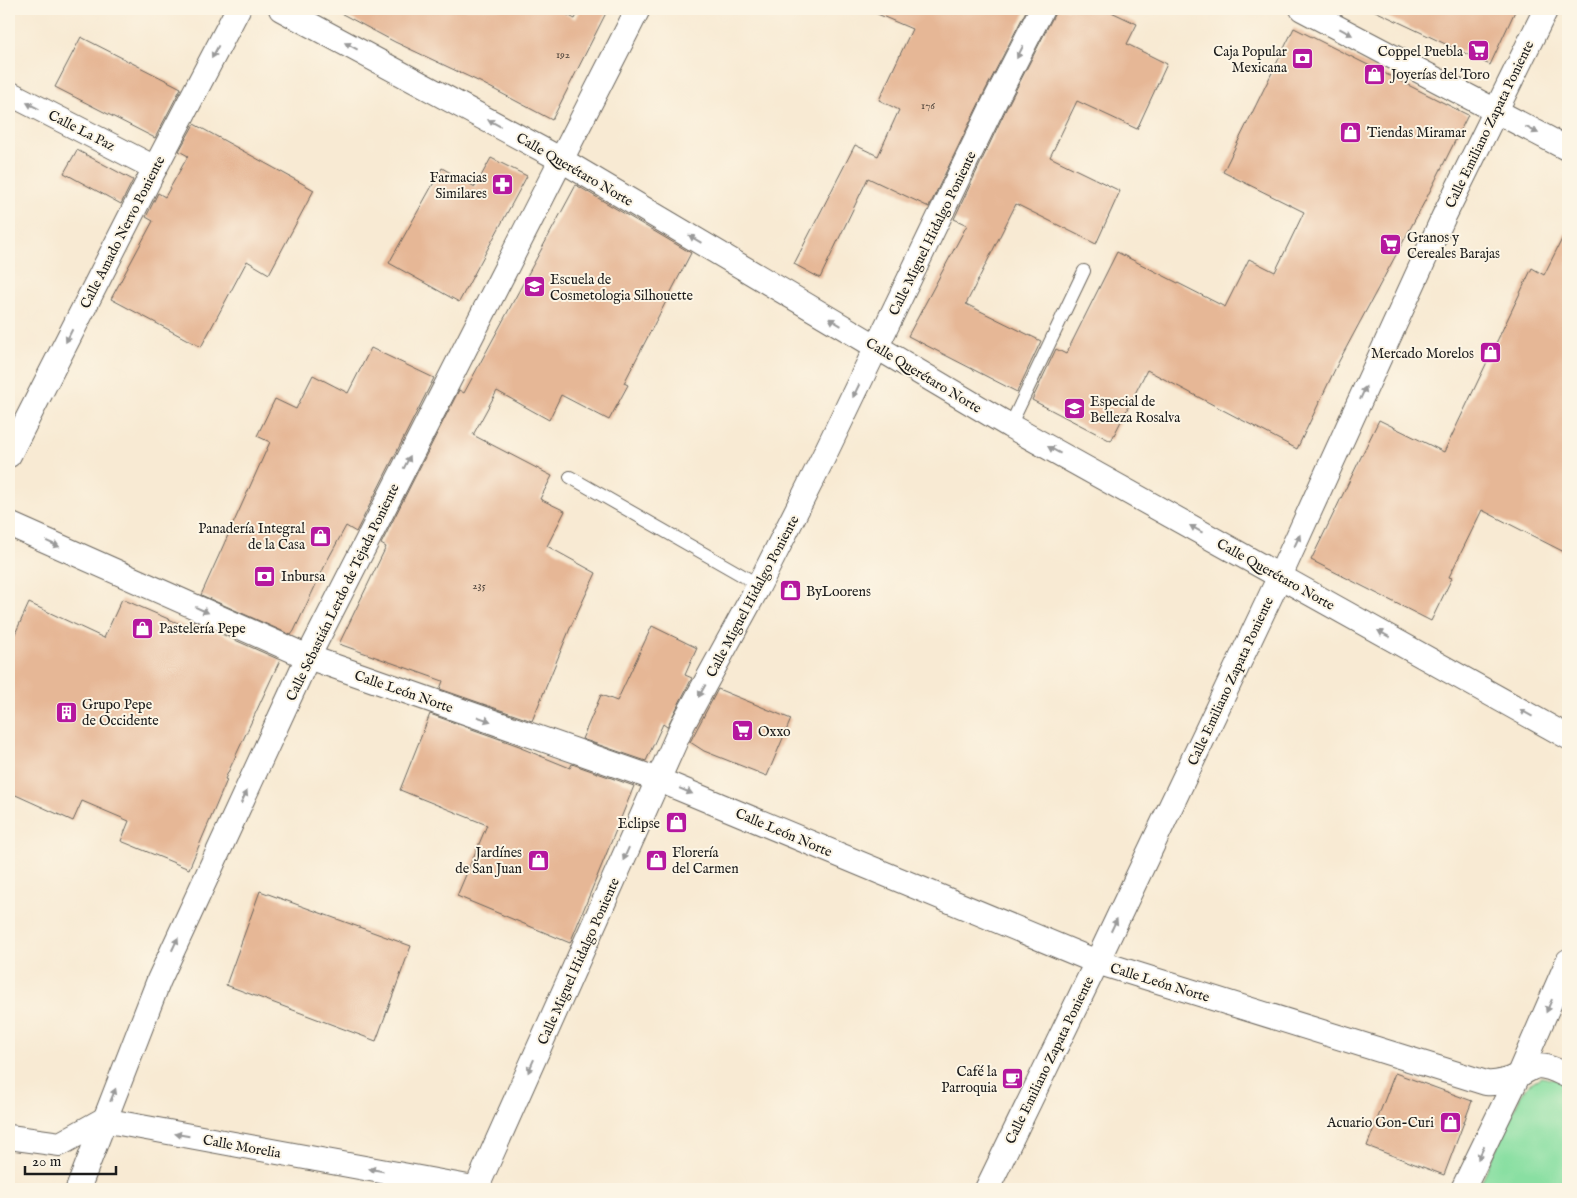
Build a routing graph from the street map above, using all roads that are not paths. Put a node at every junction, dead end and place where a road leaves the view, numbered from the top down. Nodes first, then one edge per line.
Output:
1 (238, 9) edge
2 (281, 9) edge
3 (638, 9) edge
4 (1042, 9) edge
5 (1302, 9) edge
6 (1546, 9) edge
7 (9, 93) edge
8 (1496, 111) junction
9 (1568, 149) edge
10 (560, 159) junction
11 (155, 168) junction
12 (1084, 271) dead end
13 (877, 347) junction
14 (1010, 426) junction
15 (9, 455) edge
16 (570, 477) dead end
17 (9, 524) edge
18 (1280, 576) junction
19 (759, 585) junction
20 (308, 657) junction
21 (1568, 737) edge
22 (659, 780) junction
23 (1568, 961) edge
24 (1097, 962) junction
25 (1518, 1076) junction
26 (1568, 1076) edge
27 (103, 1120) junction
28 (9, 1137) edge
29 (78, 1189) edge
30 (477, 1189) edge
31 (987, 1189) edge
32 (1463, 1189) edge

1 -> 11 street, Calle Amado Nervo Poniente
10 -> 2 street, Calle Querétaro Norte
3 - 10 street, Calle Sebastián Lerdo de Tejada Poniente
4 -> 13 street, Calle Miguel Hidalgo Poniente
5 -> 8 street
6 - 8 street, Calle Emiliano Zapata Poniente
11 -> 7 street, Calle La Paz
8 -> 9 street
18 -> 8 street, Calle Emiliano Zapata Poniente
13 -> 10 street, Calle Querétaro Norte
20 -> 10 street, Calle Sebastián Lerdo de Tejada Poniente
11 -> 15 street, Calle Amado Nervo Poniente
12 - 14 lane
13 - 14 street, Calle Querétaro Norte
13 -> 19 street, Calle Miguel Hidalgo Poniente
18 -> 14 street, Calle Querétaro Norte
16 - 19 lane
17 -> 20 street, Calle León Norte
21 -> 18 street, Calle Querétaro Norte
24 -> 18 street, Calle Emiliano Zapata Poniente
19 -> 22 street, Calle Miguel Hidalgo Poniente
20 -> 22 street, Calle León Norte
27 -> 20 street, Calle Sebastián Lerdo de Tejada Poniente
22 -> 24 street, Calle León Norte
22 -> 30 street, Calle Miguel Hidalgo Poniente
23 -> 25 street
24 - 25 street, Calle León Norte
24 - 31 street, Calle Emiliano Zapata Poniente
25 - 26 street, Calle León Norte
25 -> 32 street
27 - 28 street
27 - 29 street, Calle Sebastián Lerdo de Tejada Poniente
30 -> 27 street, Calle Morelia

